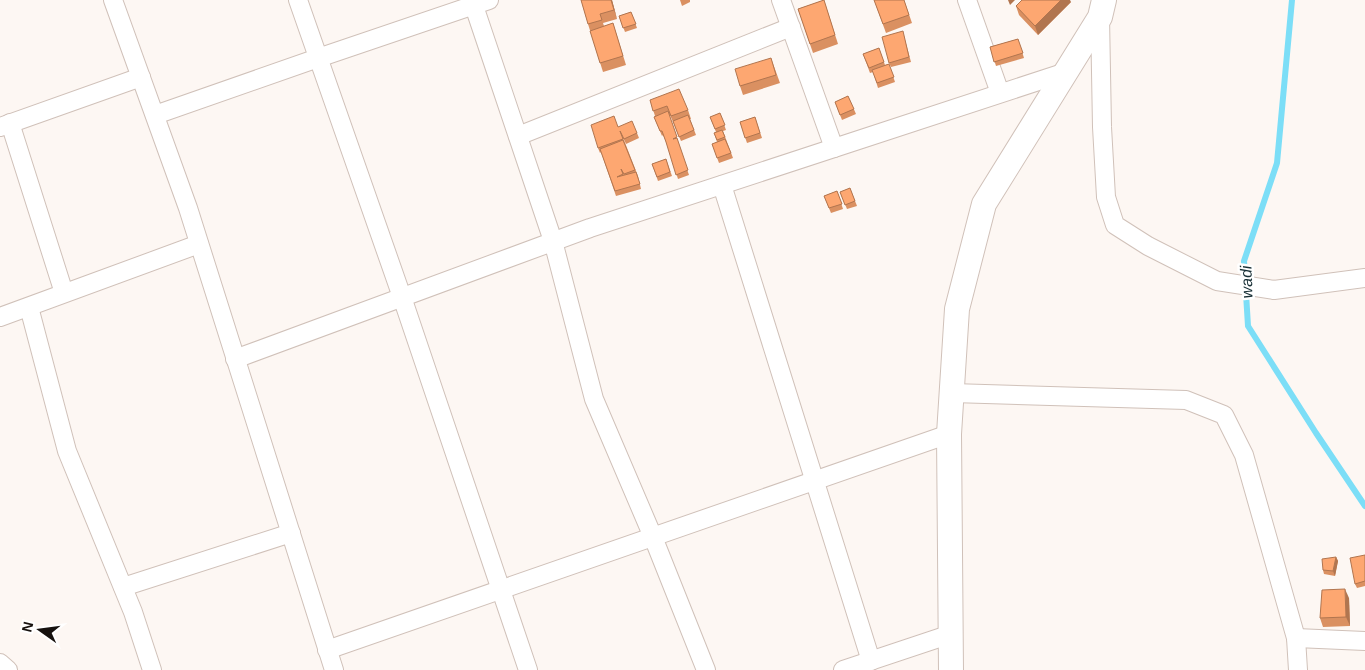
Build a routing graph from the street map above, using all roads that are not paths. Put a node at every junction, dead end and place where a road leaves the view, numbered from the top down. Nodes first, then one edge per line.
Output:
1 (113, 0) edge
2 (298, 0) edge
3 (781, 0) edge
4 (967, 0) edge
5 (478, 2) edge
6 (1102, 9) edge
7 (791, 27) junction
8 (318, 58) junction
9 (1066, 72) junction
10 (140, 77) junction
11 (1000, 93) junction
12 (154, 115) junction
13 (5, 125) edge
14 (518, 136) junction
15 (834, 148) junction
16 (722, 184) junction
17 (553, 241) junction
18 (199, 244) junction
19 (1365, 278) edge
20 (64, 294) junction
21 (402, 298) junction
22 (29, 306) junction
23 (0, 317) edge
24 (235, 359) junction
25 (952, 393) junction
26 (949, 434) junction
27 (815, 481) junction
28 (290, 533) junction
29 (653, 537) junction
30 (123, 586) junction
31 (502, 590) junction
32 (951, 634) junction
33 (1296, 638) junction
34 (1365, 641) edge
35 (327, 650) junction
36 (871, 661) junction
37 (0, 663) edge
38 (955, 666) edge
39 (8, 670) edge
40 (152, 670) edge
41 (334, 670) edge
42 (528, 670) edge
43 (706, 670) edge
44 (843, 670) edge
45 (1298, 670) edge

1 - 10 street
2 - 8 street
3 - 7 street
4 - 11 street
5 - 8 street
5 - 14 street
6 - 9 street
6 - 19 street
7 - 14 street
7 - 15 street
8 - 12 street
8 - 21 street
9 - 11 street
9 - 25 street
10 - 12 street
10 - 13 street
11 - 15 street
12 - 18 street
13 - 20 street
14 - 17 street
15 - 16 street
16 - 17 street
16 - 27 street
17 - 21 street
17 - 29 street
18 - 20 street
18 - 24 street
20 - 22 street
21 - 24 street
21 - 31 street
22 - 23 street
22 - 30 street
24 - 28 street
25 - 26 street
25 - 33 street
26 - 27 street
26 - 32 street
27 - 29 street
27 - 36 street
28 - 30 street
28 - 35 street
29 - 31 street
29 - 43 street
30 - 40 street
31 - 35 street
31 - 42 street
32 - 36 street
32 - 38 street
33 - 34 street
33 - 45 street
35 - 41 street
36 - 44 street
37 - 39 street

